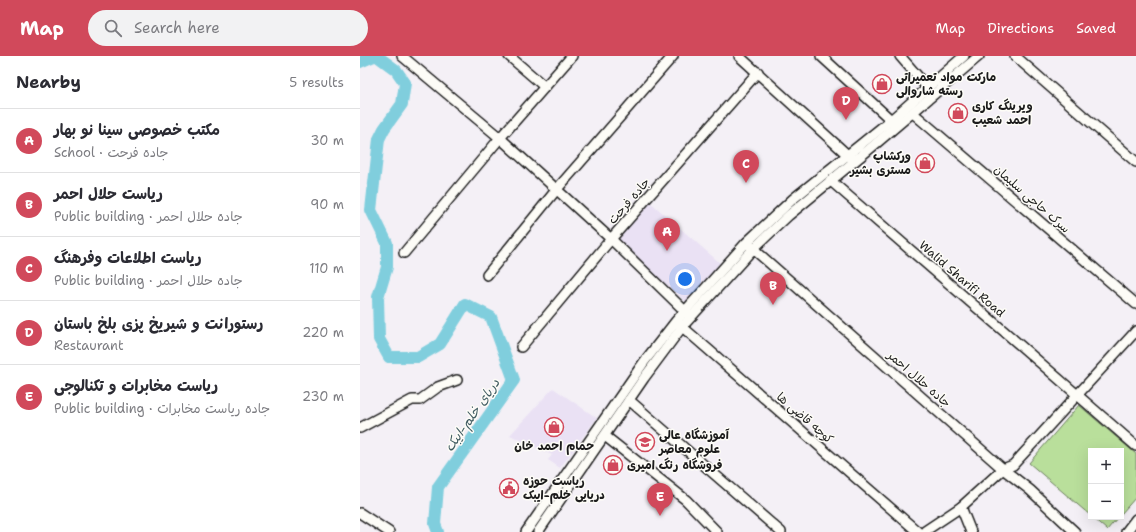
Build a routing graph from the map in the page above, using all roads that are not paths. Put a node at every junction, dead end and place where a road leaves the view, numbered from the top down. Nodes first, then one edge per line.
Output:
1 (402, 56) edge
2 (509, 56) edge
3 (572, 56) edge
4 (673, 56) edge
5 (739, 56) edge
6 (822, 56) edge
7 (900, 56) edge
8 (964, 56) edge
9 (979, 56) edge
10 (1015, 56) edge
11 (758, 72) junction
12 (545, 87) junction
13 (927, 87) junction
14 (913, 113) junction
15 (891, 120) junction
16 (500, 138) junction
17 (852, 158) junction
18 (1136, 162) edge
19 (831, 181) junction
20 (557, 189) junction
21 (611, 239) junction
22 (750, 246) junction
23 (404, 253) dead end
24 (487, 275) dead end
25 (1136, 304) edge
26 (689, 314) junction
27 (679, 324) junction
28 (1136, 331) edge
29 (522, 347) dead end
30 (457, 380) dead end
31 (1077, 395) junction
32 (629, 400) junction
33 (360, 428) edge
34 (605, 436) junction
35 (1136, 446) edge
36 (1004, 469) junction
37 (961, 507) junction
38 (360, 513) edge
39 (1136, 519) edge
40 (389, 532) edge
41 (526, 532) edge
42 (538, 532) edge
43 (717, 532) edge
44 (780, 532) edge
45 (921, 532) edge
46 (971, 532) edge
47 (1075, 532) edge
48 (1126, 532) edge

1 - 16 street
2 - 12 street
3 - 12 street
4 - 20 street
5 - 11 street
6 - 15 street
7 - 13 street
8 - 13 street
9 - 14 street
10 - 18 street
11 - 17 street
11 - 21 street, جاده فرحت
12 - 16 street
13 - 15 street
14 - 17 street
14 - 25 street, سرک حاجی سلیمان
15 - 17 street
16 - 20 street
16 - 23 street
17 - 19 street
17 - 22 street
19 - 22 street
19 - 31 street, Walid Sharifi Road
20 - 21 street
20 - 24 street
21 - 26 street
21 - 29 street, جاده فرحت
22 - 26 street
22 - 36 street, جاده حلال احمر
26 - 27 street
27 - 32 street
27 - 41 street
27 - 45 street, کوچه قاضی ها
28 - 31 street
30 - 33 street
31 - 35 street, Walid Sharifi Road
31 - 36 street
32 - 34 street
32 - 44 street
34 - 42 street
34 - 43 street
36 - 37 street
36 - 47 street, جاده حلال احمر
37 - 45 street
37 - 46 street
38 - 40 street
39 - 48 street

